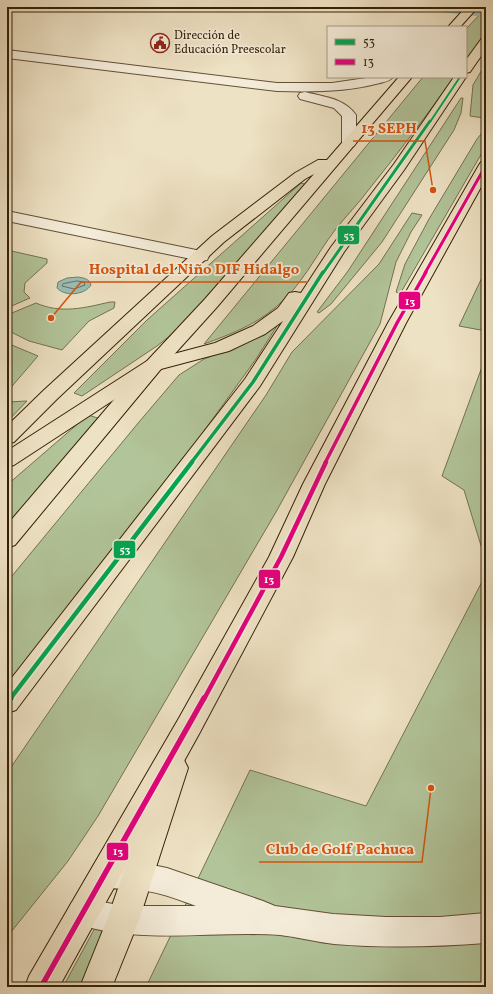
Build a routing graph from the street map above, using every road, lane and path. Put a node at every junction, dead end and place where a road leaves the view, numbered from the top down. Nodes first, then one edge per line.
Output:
1 (469, 10) edge
2 (455, 26) edge
3 (486, 40) edge
4 (15, 57) edge
5 (467, 67) edge
6 (383, 78) edge
7 (405, 78) edge
8 (459, 78) edge
9 (344, 148) junction
10 (486, 165) edge
11 (7, 216) edge
12 (337, 251) junction
13 (201, 256) junction
14 (154, 365) junction
15 (7, 438) edge
16 (7, 460) edge
17 (7, 540) edge
18 (7, 703) edge
19 (189, 726) junction
20 (105, 875) junction
21 (138, 876) junction
22 (83, 912) junction
23 (123, 920) junction
24 (280, 921) junction
25 (486, 928) edge
26 (41, 987) edge
27 (96, 987) edge

1 - 2 main road
3 - 5 main road
4 - 6 street
4 - 9 street
7 - 9 main road
8 - 12 main road
9 - 13 main road
9 - 14 main road
10 - 19 main road
11 - 13 street
12 - 14 main road
12 - 18 main road
13 - 15 main road
14 - 16 main road
14 - 17 main road
19 - 20 main road
19 - 21 main road
20 - 21 street
20 - 22 main road
21 - 23 main road
21 - 24 street
22 - 23 street
22 - 26 main road
23 - 24 street
23 - 27 main road
24 - 25 street

